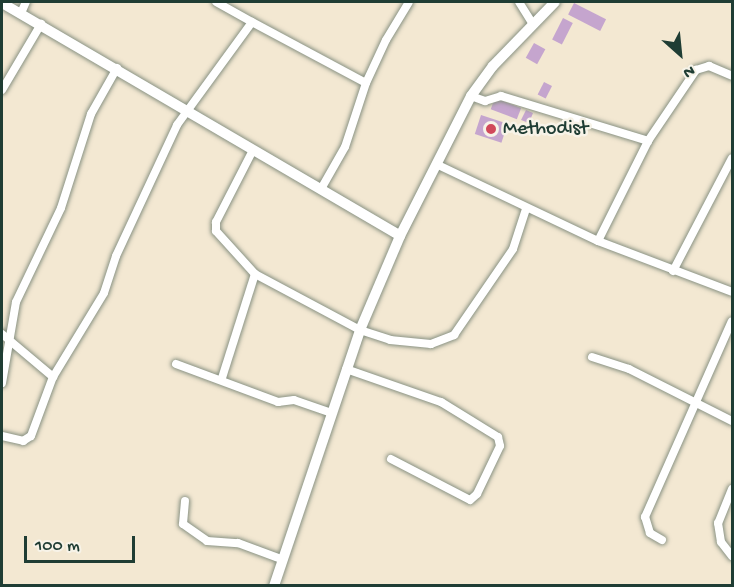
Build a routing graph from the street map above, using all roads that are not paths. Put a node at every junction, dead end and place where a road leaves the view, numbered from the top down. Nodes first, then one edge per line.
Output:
1 (27, 2) edge
2 (216, 2) edge
3 (409, 2) edge
4 (519, 2) edge
5 (555, 2) edge
6 (2, 3) edge
7 (21, 13) junction
8 (252, 22) junction
9 (532, 23) junction
10 (41, 24) junction
11 (117, 68) junction
12 (732, 76) edge
13 (366, 83) junction
14 (2, 90) edge
15 (471, 96) junction
16 (189, 113) junction
17 (648, 141) junction
18 (252, 152) junction
19 (732, 158) edge
20 (436, 164) junction
21 (321, 189) junction
22 (526, 209) junction
23 (400, 236) junction
24 (598, 242) junction
25 (673, 271) junction
26 (255, 274) junction
27 (732, 292) edge
28 (732, 321) edge
29 (360, 330) junction
30 (2, 334) edge
31 (11, 338) junction
32 (592, 357) dead end
33 (176, 364) dead end
34 (346, 369) junction
35 (53, 377) junction
36 (222, 378) junction
37 (2, 383) edge
38 (696, 400) junction
39 (331, 413) junction
40 (732, 421) edge
41 (2, 436) edge
42 (391, 459) dead end
43 (732, 489) edge
44 (185, 501) dead end
45 (662, 540) dead end
46 (732, 556) edge
47 (281, 560) junction
48 (273, 585) edge

1 - 7 street
2 - 8 street
3 - 13 street
4 - 9 street
5 - 9 street
6 - 7 street
7 - 10 street
8 - 13 street
8 - 16 street
9 - 15 street
10 - 11 street
10 - 14 street
11 - 16 street
11 - 31 street
12 - 17 street
13 - 21 street
15 - 17 street
15 - 20 street
16 - 18 street
16 - 35 street
17 - 24 street
18 - 21 street
18 - 26 street
19 - 25 street
20 - 22 street
20 - 23 street
21 - 23 street
22 - 24 street
22 - 29 street
23 - 29 street
24 - 25 street
25 - 27 street
26 - 29 street
26 - 36 street
28 - 38 street
29 - 34 street
30 - 31 street
31 - 35 street
31 - 37 street
32 - 38 street
33 - 36 street
34 - 39 street
34 - 42 street
35 - 41 street
36 - 39 street
38 - 40 street
38 - 45 street
39 - 47 street
43 - 46 street
44 - 47 street
47 - 48 street

